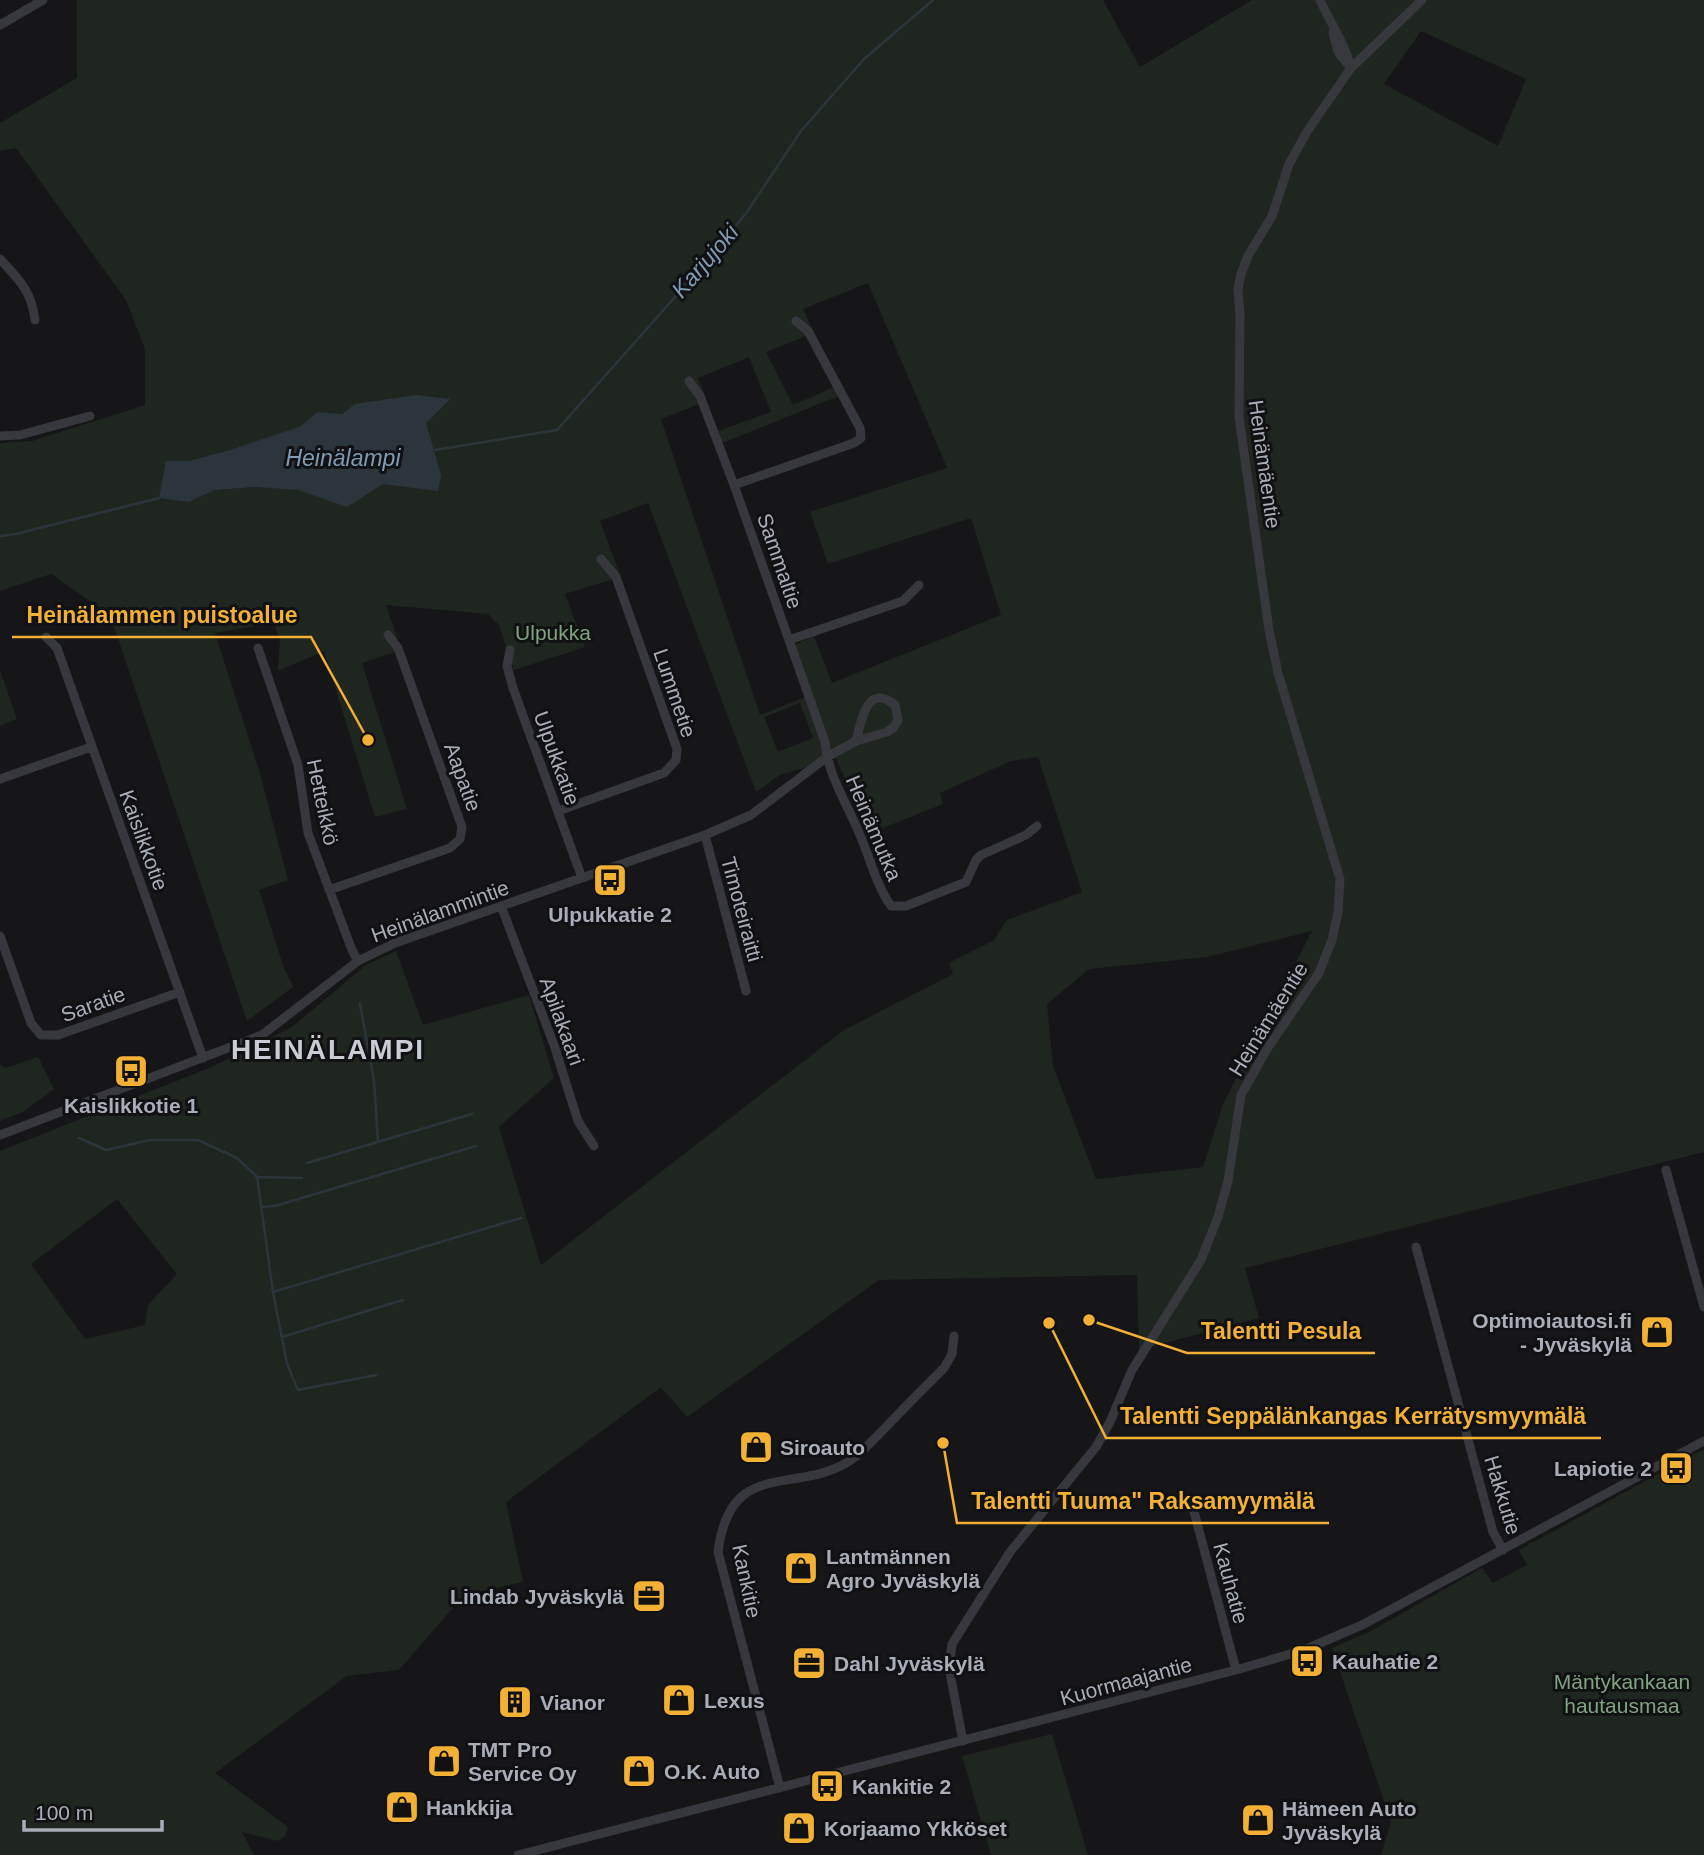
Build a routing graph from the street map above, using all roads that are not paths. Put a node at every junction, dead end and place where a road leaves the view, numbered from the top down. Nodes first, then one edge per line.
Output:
1 (43, 0) edge
2 (1320, 0) edge
3 (1422, 0) edge
4 (0, 25) edge
5 (1351, 68) junction
6 (0, 259) edge
7 (35, 320) dead end
8 (796, 321) dead end
9 (689, 381) dead end
10 (90, 416) dead end
11 (0, 436) edge
12 (734, 485) junction
13 (601, 559) dead end
14 (919, 585) dead end
15 (388, 635) dead end
16 (46, 637) dead end
17 (789, 640) junction
18 (258, 648) dead end
19 (510, 650) dead end
20 (856, 741) junction
21 (92, 747) junction
22 (827, 757) junction
23 (0, 779) edge
24 (558, 811) junction
25 (1037, 827) dead end
26 (705, 835) junction
27 (582, 878) junction
28 (329, 890) junction
29 (501, 906) junction
30 (0, 936) edge
31 (358, 961) junction
32 (746, 991) dead end
33 (180, 992) junction
34 (203, 1058) junction
35 (0, 1135) edge
36 (594, 1146) dead end
37 (1666, 1170) dead end
38 (1416, 1247) dead end
39 (1704, 1307) edge
40 (954, 1336) dead end
41 (1704, 1441) edge
42 (1192, 1504) dead end
43 (1503, 1550) junction
44 (1236, 1670) junction
45 (963, 1741) junction
46 (780, 1788) junction
47 (518, 1855) edge

1 - 4 street
2 - 5 street
3 - 5 street, Heinämäentie
5 - 45 street, Heinämäentie
6 - 7 street
8 - 12 street
9 - 12 street, Sammaltie
10 - 11 street
12 - 17 street, Sammaltie
13 - 24 street, Lummetie
14 - 17 street
15 - 28 street, Aapatie
16 - 21 street, Kaislikkotie
17 - 22 street, Sammaltie
18 - 28 street, Hetteikkö
19 - 24 street, Ulpukkatie
20 - 20 street, Heinälammintie
20 - 22 street, Heinälammintie
21 - 23 street
21 - 33 street, Kaislikkotie
22 - 25 street, Heinämutka
22 - 26 street, Heinälammintie
24 - 27 street, Ulpukkatie
26 - 27 street, Heinälammintie
26 - 32 street, Timoteiraitti
27 - 29 street, Heinälammintie
28 - 31 street, Hetteikkö
29 - 31 street, Heinälammintie
29 - 36 street, Apilakaari
30 - 33 street, Saratie
31 - 34 street, Heinälammintie
33 - 34 street, Kaislikkotie
34 - 35 street, Heinälammintie
37 - 39 street
38 - 43 street, Hakkutie
40 - 46 street, Kankitie
41 - 43 street, Kuormaajantie
42 - 44 street, Kauhatie
43 - 44 street, Kuormaajantie
44 - 45 street, Kuormaajantie
45 - 46 street, Kuormaajantie
46 - 47 street, Kuormaajantie

